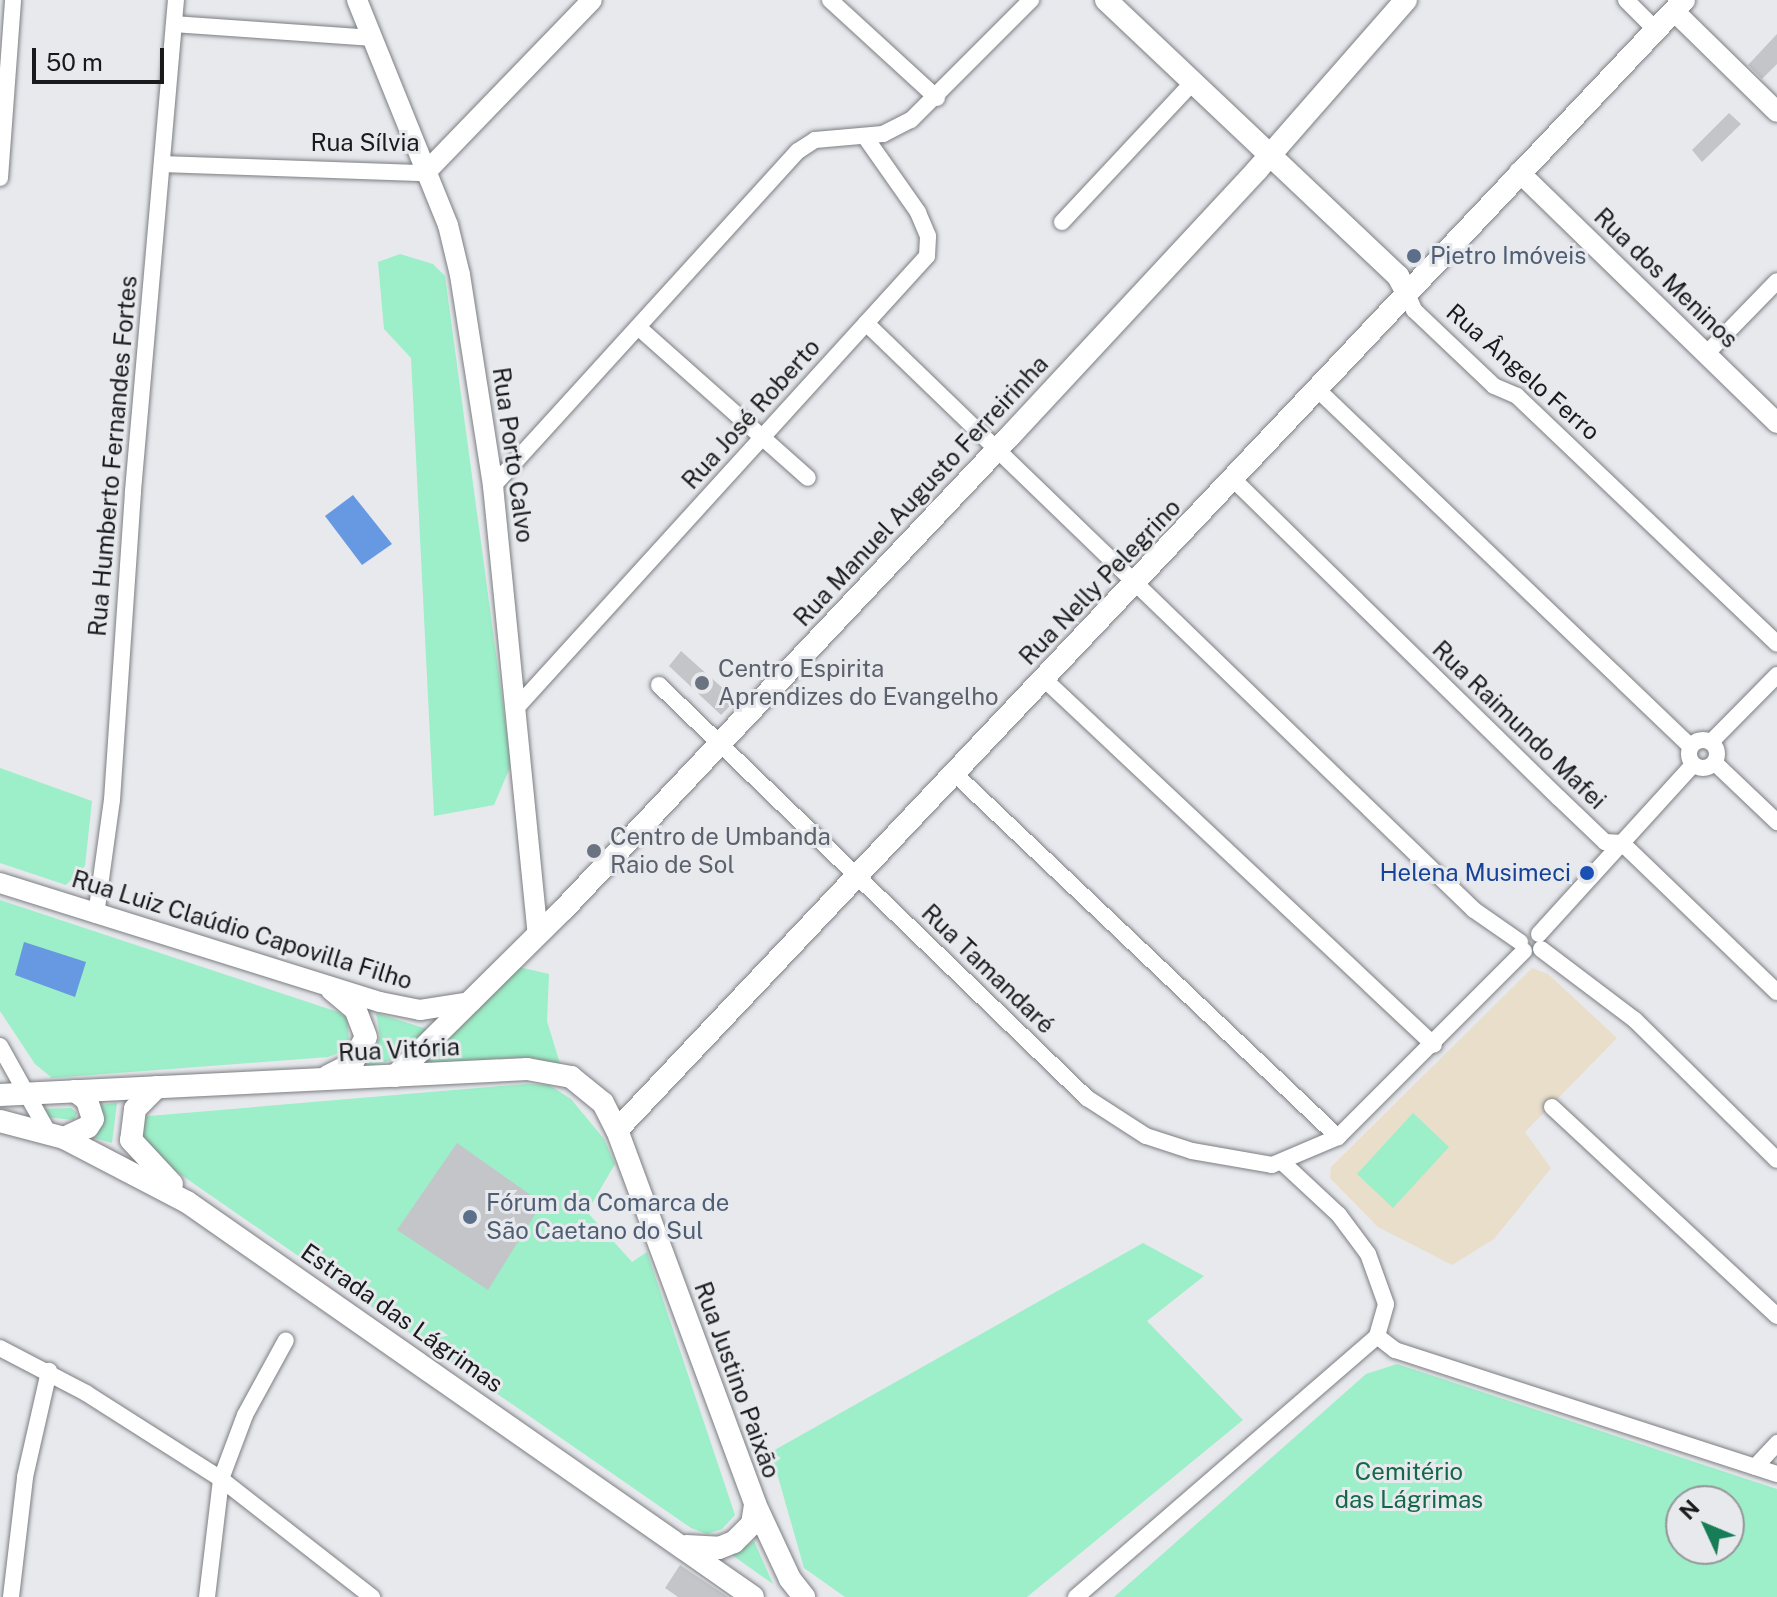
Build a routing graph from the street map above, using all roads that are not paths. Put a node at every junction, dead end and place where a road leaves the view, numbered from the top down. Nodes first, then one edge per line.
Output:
1 (13, 0) edge
2 (176, 0) edge
3 (357, 0) edge
4 (592, 0) edge
5 (830, 0) edge
6 (1031, 0) edge
7 (1106, 0) edge
8 (1406, 0) edge
9 (1626, 0) edge
10 (1679, 6) edge
11 (174, 24) junction
12 (1655, 29) junction
13 (373, 38) junction
14 (5, 40) edge
15 (1193, 82) junction
16 (937, 98) junction
17 (1777, 112) edge
18 (866, 138) junction
19 (1268, 155) junction
20 (162, 164) junction
21 (1519, 172) junction
22 (425, 173) junction
23 (0, 178) edge
24 (1062, 222) dead end
25 (1777, 281) edge
26 (1406, 291) junction
27 (866, 323) junction
28 (638, 327) junction
29 (1707, 353) junction
30 (1317, 389) junction
31 (1777, 423) edge
32 (763, 436) junction
33 (996, 448) junction
34 (808, 478) dead end
35 (1233, 479) junction
36 (493, 486) junction
37 (1137, 581) junction
38 (1777, 644) edge
39 (1777, 675) edge
40 (1043, 678) junction
41 (659, 685) dead end
42 (518, 706) junction
43 (720, 742) junction
44 (1711, 742) junction
45 (1690, 746) junction
46 (1715, 763) junction
47 (1693, 765) junction
48 (954, 773) junction
49 (1777, 822) edge
50 (1622, 843) junction
51 (857, 874) junction
52 (0, 883) edge
53 (96, 915) junction
54 (538, 934) junction
55 (1540, 941) junction
56 (1522, 947) junction
57 (332, 990) junction
58 (1777, 992) edge
59 (471, 1002) junction
60 (1434, 1045) junction
61 (0, 1046) edge
62 (395, 1076) junction
63 (314, 1080) junction
64 (157, 1087) junction
65 (75, 1091) junction
66 (28, 1093) junction
67 (0, 1095) edge
68 (1552, 1107) dead end
69 (0, 1121) edge
70 (617, 1130) junction
71 (56, 1135) junction
72 (1338, 1137) junction
73 (1777, 1160) edge
74 (1282, 1162) junction
75 (187, 1202) junction
76 (1777, 1316) edge
77 (1377, 1336) junction
78 (286, 1340) dead end
79 (0, 1348) edge
80 (49, 1371) junction
81 (1777, 1443) edge
82 (1755, 1467) junction
83 (1777, 1474) edge
84 (221, 1479) junction
85 (755, 1504) junction
86 (685, 1546) junction
87 (734, 1592) edge
88 (11, 1597) edge
89 (207, 1597) edge
90 (372, 1597) edge
91 (753, 1597) edge
92 (804, 1597) edge
93 (1076, 1597) edge

1 - 14 street
2 - 11 street, Rua Humberto Fernandes Fortes
3 - 13 street, Rua Porto Calvo
4 - 22 street, Rua Sílvia
5 - 16 street
6 - 16 street
7 - 15 main road, Rua Ângelo Ferro
8 - 19 main road, Rua Manuel Augusto Ferreirinha
9 - 12 street
10 - 12 main road, Rua Nelly Pelegrino
10 - 17 street
11 - 13 street
11 - 20 street, Rua Humberto Fernandes Fortes
12 - 21 main road, Rua Nelly Pelegrino
13 - 22 street, Rua Porto Calvo
14 - 23 street
15 - 19 main road, Rua Ângelo Ferro
15 - 24 street
16 - 18 street
18 - 27 street, Rua José Roberto
18 - 28 street
19 - 26 main road, Rua Ângelo Ferro
19 - 33 main road, Rua Manuel Augusto Ferreirinha
20 - 22 street, Rua Sílvia
20 - 53 street, Rua Humberto Fernandes Fortes
21 - 26 main road, Rua Nelly Pelegrino
21 - 29 street, Rua dos Meninos
22 - 36 street, Rua Porto Calvo
25 - 29 street
26 - 30 main road, Rua Nelly Pelegrino
26 - 38 street, Rua Ângelo Ferro
27 - 32 street, Rua José Roberto
27 - 33 street
28 - 32 street
28 - 36 street
29 - 31 street, Rua dos Meninos
30 - 35 main road, Rua Nelly Pelegrino
30 - 45 street
32 - 34 street
32 - 42 street, Rua José Roberto
33 - 37 street
33 - 43 main road, Rua Manuel Augusto Ferreirinha
35 - 37 main road, Rua Nelly Pelegrino
35 - 50 street, Rua Raimundo Mafei
36 - 42 street, Rua Porto Calvo
37 - 40 main road, Rua Nelly Pelegrino
37 - 56 street
39 - 44 street
40 - 48 main road, Rua Nelly Pelegrino
40 - 60 street
41 - 43 street, Rua Tamandaré
42 - 54 street, Rua Porto Calvo
43 - 51 street, Rua Tamandaré
43 - 54 main road, Rua Manuel Augusto Ferreirinha
44 - 45 street
44 - 46 street
45 - 47 street
46 - 47 street
46 - 49 street
47 - 50 street
48 - 51 main road, Rua Nelly Pelegrino
48 - 72 street
50 - 55 street
50 - 58 street, Rua Raimundo Mafei
51 - 70 main road, Rua Nelly Pelegrino
51 - 74 street, Rua Tamandaré
52 - 53 street, Rua Luiz Claúdio Capovilla Filho
53 - 57 street, Rua Luiz Claúdio Capovilla Filho
54 - 59 main road, Rua Manuel Augusto Ferreirinha
55 - 56 street
55 - 73 street
56 - 60 street, Rua Tamandaré
57 - 59 street, Rua Luiz Claúdio Capovilla Filho
57 - 63 main road
59 - 62 main road, Rua Manuel Augusto Ferreirinha
60 - 72 street, Rua Tamandaré
61 - 66 street
62 - 63 main road, Rua Vitória
62 - 70 main road, Rua Vitória
63 - 64 main road, Rua Vitória
64 - 65 main road
64 - 75 main road
65 - 66 main road
65 - 71 main road
66 - 67 main road
66 - 71 street
68 - 76 street
69 - 71 main road, Estrada das Lágrimas
70 - 85 main road, Rua Justino Paixão
71 - 75 main road, Estrada das Lágrimas
72 - 74 street, Rua Tamandaré
74 - 77 street
75 - 86 main road, Estrada das Lágrimas
77 - 82 street
77 - 93 street
78 - 84 street
79 - 80 street
80 - 84 street
80 - 88 street
81 - 82 street
82 - 83 street
84 - 89 street
84 - 90 street
85 - 86 main road
85 - 92 main road, Rua Justino Paixão
86 - 87 main road, Estrada das Lágrimas
87 - 91 main road, Estrada das Lágrimas

